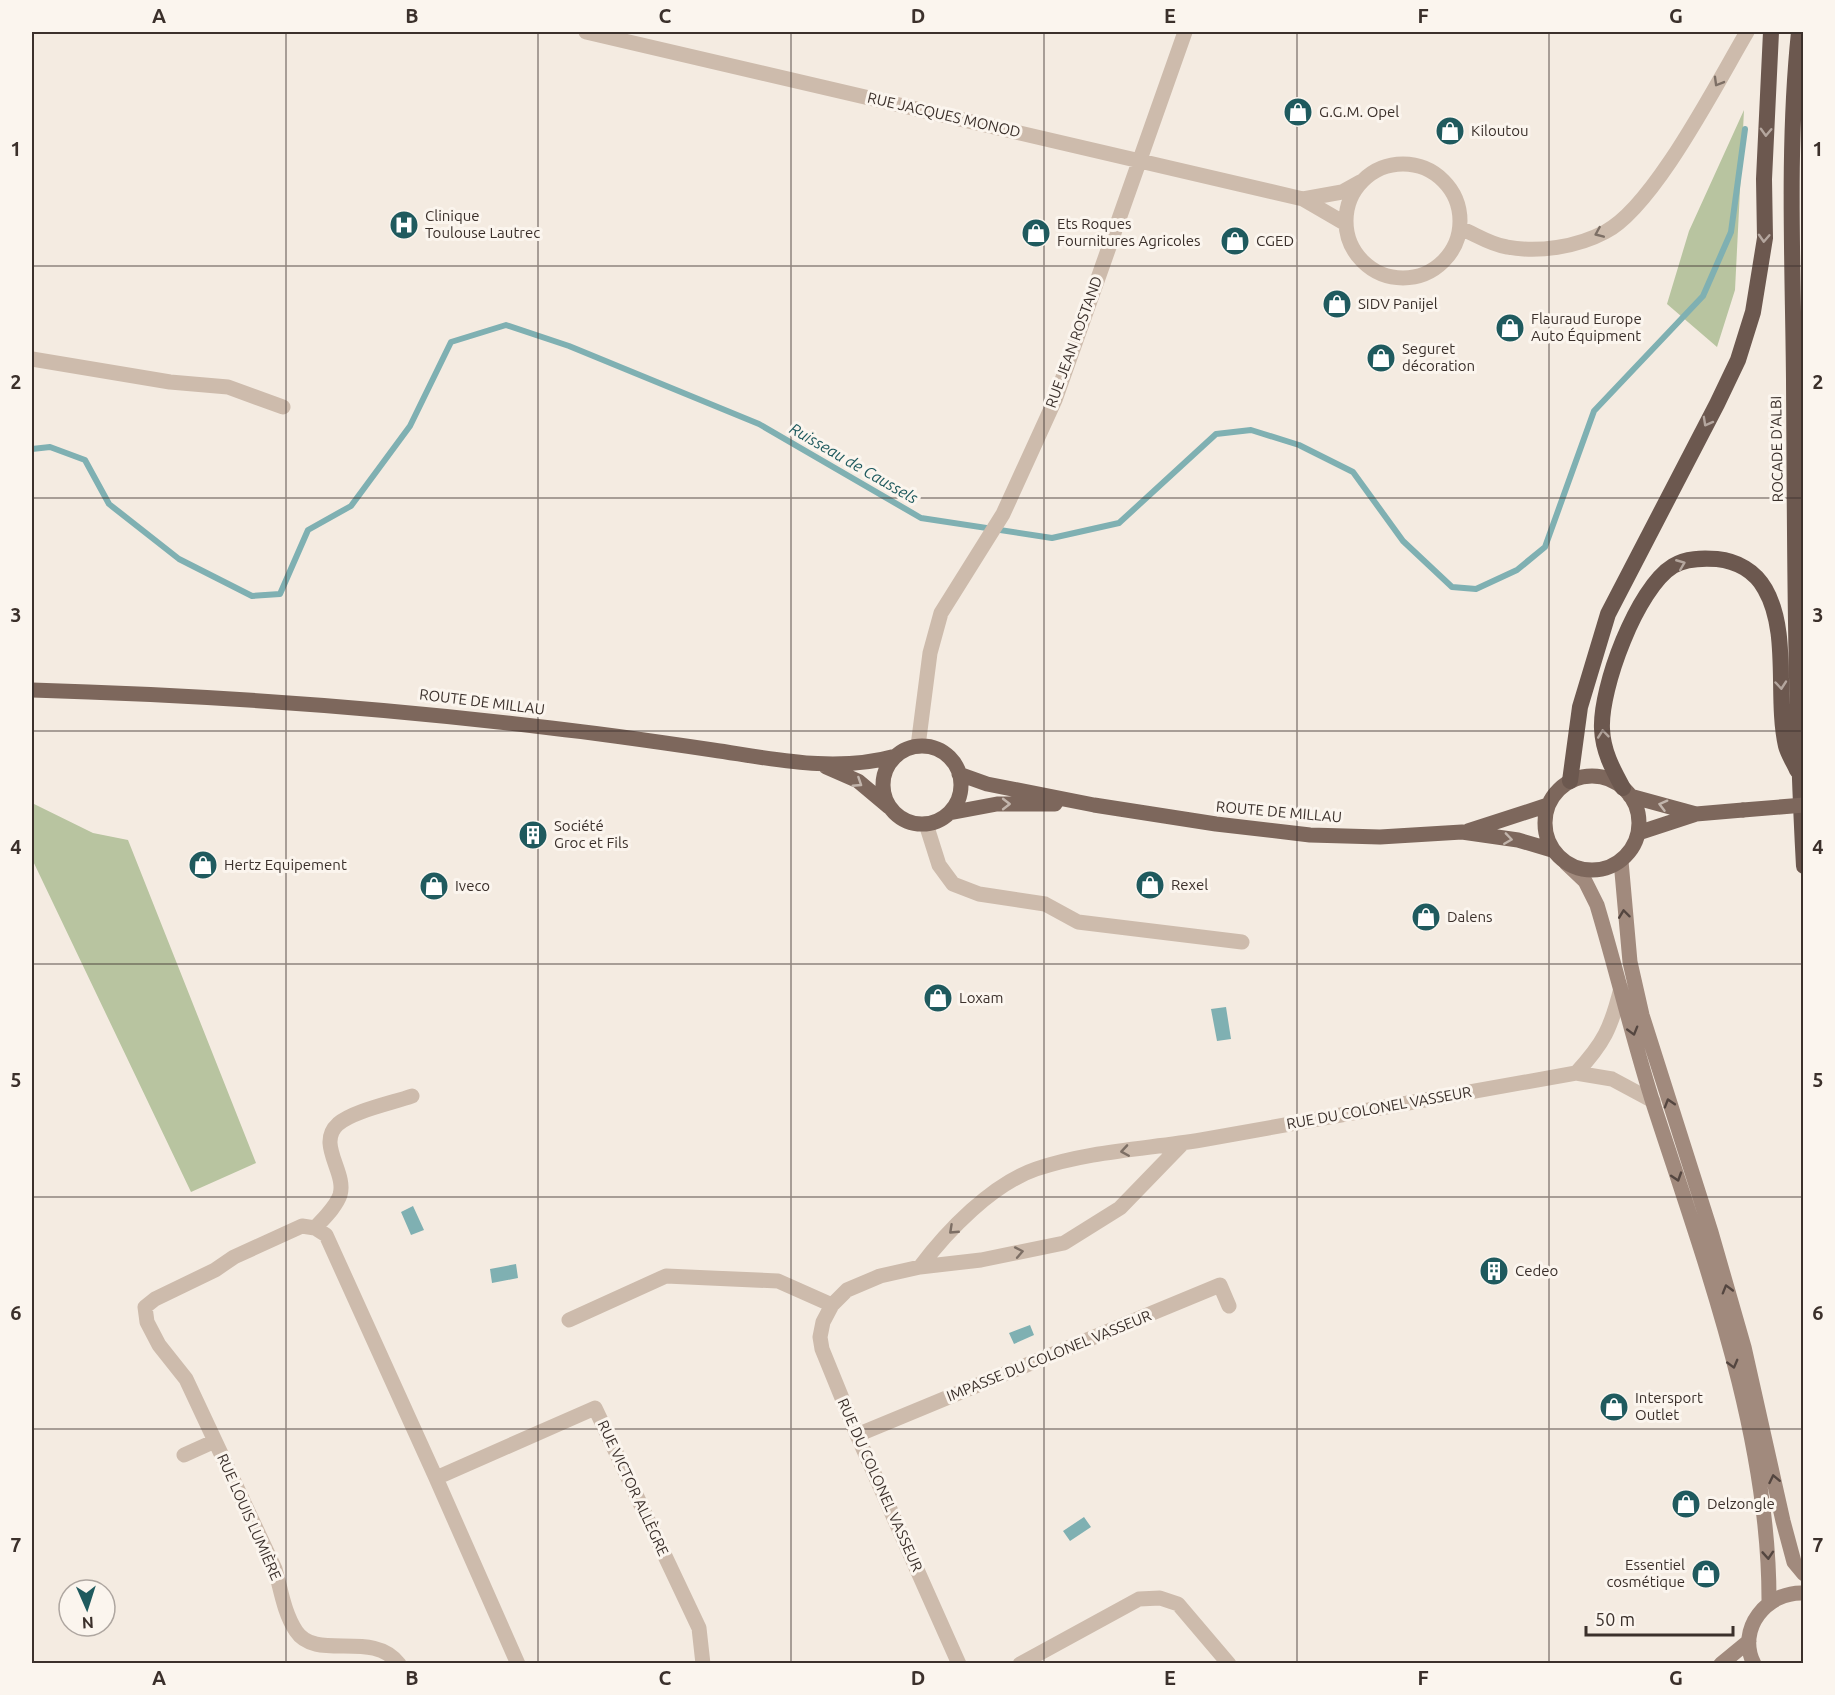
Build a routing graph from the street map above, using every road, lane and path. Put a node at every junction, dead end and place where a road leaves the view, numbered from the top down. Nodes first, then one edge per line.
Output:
1 (586, 32) edge
2 (1185, 32) edge
3 (1747, 32) edge
4 (1771, 32) edge
5 (1799, 32) edge
6 (1140, 160) junction
7 (1364, 180) junction
8 (1303, 198) junction
9 (1346, 224) junction
10 (1460, 228) junction
11 (32, 359) edge
12 (283, 407) dead end
13 (32, 679) edge
14 (32, 690) edge
15 (135, 693) junction
16 (918, 746) junction
17 (896, 756) junction
18 (823, 766) junction
19 (959, 774) junction
20 (1800, 777) junction
21 (1570, 781) junction
22 (1626, 792) junction
23 (1094, 805) junction
24 (1548, 805) junction
25 (1803, 805) edge
26 (889, 807) junction
27 (949, 813) junction
28 (1696, 814) junction
29 (926, 824) junction
30 (1462, 832) junction
31 (1638, 833) junction
32 (1552, 850) junction
33 (1621, 861) junction
34 (1566, 863) junction
35 (1803, 866) edge
36 (1242, 942) dead end
37 (1621, 988) junction
38 (1576, 1073) junction
39 (412, 1096) dead end
40 (1653, 1101) junction
41 (1183, 1143) junction
42 (315, 1228) junction
43 (920, 1267) junction
44 (832, 1305) junction
45 (1229, 1305) dead end
46 (569, 1320) dead end
47 (857, 1435) junction
48 (215, 1440) junction
49 (184, 1455) dead end
50 (436, 1478) junction
51 (1803, 1574) edge
52 (1803, 1593) edge
53 (1769, 1603) junction
54 (1749, 1641) junction
55 (399, 1664) edge
56 (518, 1664) edge
57 (703, 1664) edge
58 (959, 1664) edge
59 (1020, 1664) edge
60 (1229, 1664) edge
61 (1721, 1664) edge
62 (1754, 1664) edge

1 - 6 street, RUE JACQUES MONOD
2 - 6 street, RUE JEAN ROSTAND
3 -> 10 street
4 -> 21 highway
5 - 20 highway, ROCADE D'ALBI
6 - 8 street, RUE JACQUES MONOD
6 - 16 street, RUE JEAN ROSTAND
7 - 8 street
7 - 9 street
7 - 10 street
8 - 9 street
9 - 10 street
11 - 12 street
13 - 15 main road, ROUTE DE MILLAU
14 - 15 main road, ROUTE DE MILLAU
15 - 18 main road, ROUTE DE MILLAU
16 - 17 main road
16 - 19 main road
17 - 18 main road, ROUTE DE MILLAU
17 - 26 main road
18 -> 26 main road, ROUTE DE MILLAU
19 - 23 main road, ROUTE DE MILLAU
19 - 27 main road
22 -> 20 highway
20 - 35 highway, ROCADE D'ALBI
21 - 22 main road
21 - 24 main road
28 -> 22 main road
22 - 31 main road
27 -> 23 main road, ROUTE DE MILLAU
23 - 30 main road, ROUTE DE MILLAU
24 - 30 main road, ROUTE DE MILLAU
24 - 32 main road
25 - 28 main road, bridge
26 - 29 main road
27 - 29 main road
28 - 31 main road
29 - 36 street
30 -> 32 main road, ROUTE DE MILLAU
31 - 33 main road
32 - 34 main road
33 - 34 main road
51 -> 33 main road
34 - 37 main road
37 - 38 street
37 -> 40 main road
38 - 40 street, RUE DU COLONEL VASSEUR
38 - 41 street, RUE DU COLONEL VASSEUR
39 - 42 street
40 -> 53 main road
43 -> 41 street, RUE DU COLONEL VASSEUR
41 -> 43 street, RUE DU COLONEL VASSEUR
42 - 48 street, RUE LOUIS LUMIÈRE
42 - 50 street
43 - 44 street, RUE DU COLONEL VASSEUR
44 - 46 street
44 - 47 street, RUE DU COLONEL VASSEUR
45 - 47 street, IMPASSE DU COLONEL VASSEUR
47 - 58 street, RUE DU COLONEL VASSEUR
48 - 49 street
48 - 55 street, RUE LOUIS LUMIÈRE
50 - 56 street
50 - 57 street, RUE VICTOR ALLÈGRE
52 - 53 main road
53 - 54 main road
54 - 61 main road
54 - 62 main road
59 - 60 street

